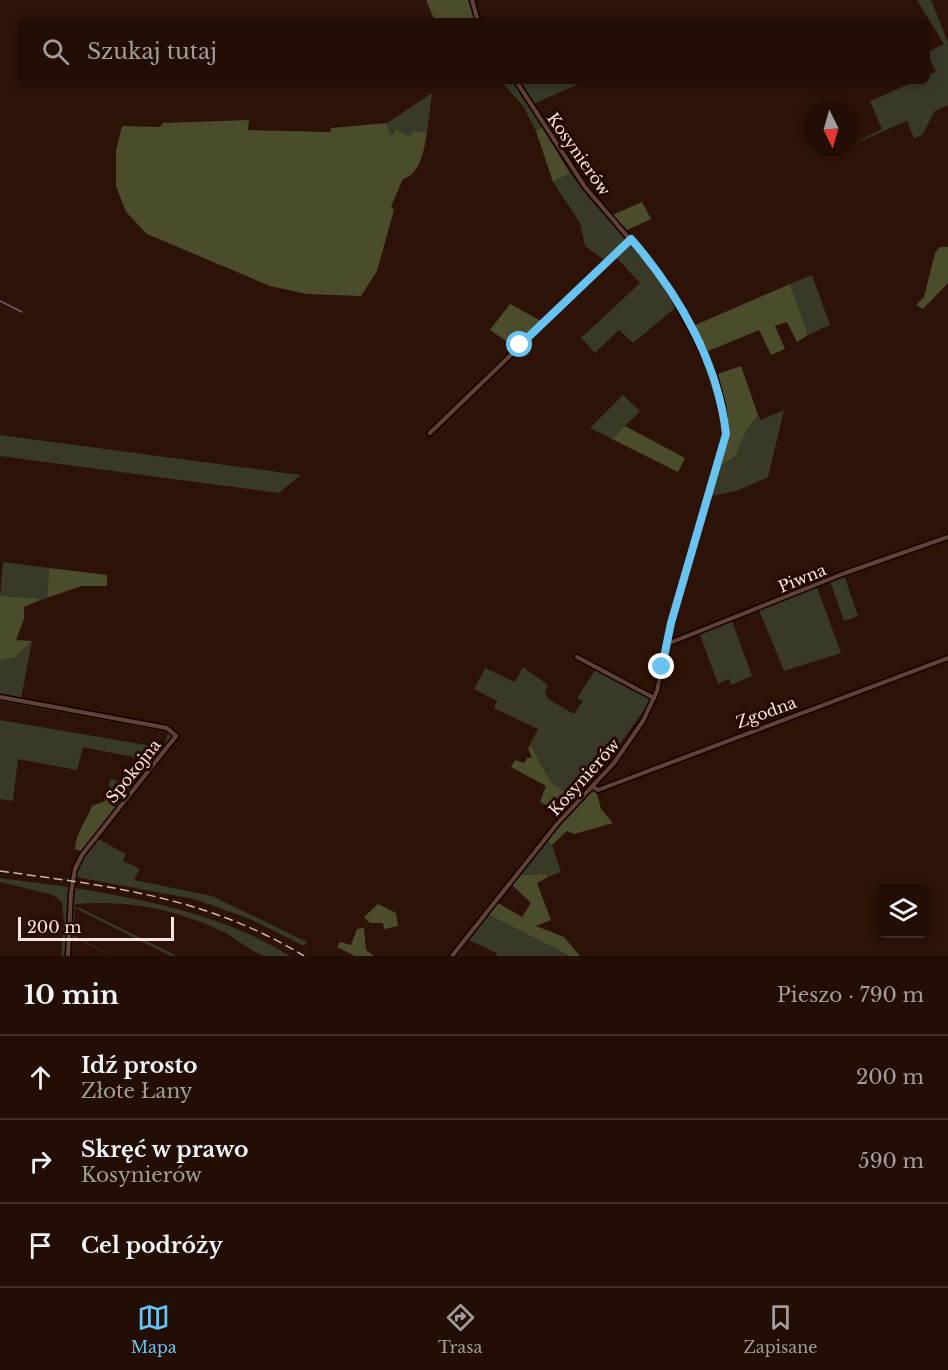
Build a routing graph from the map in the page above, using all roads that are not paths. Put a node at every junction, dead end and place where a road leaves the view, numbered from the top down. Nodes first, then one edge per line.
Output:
1 (472, 0) edge
2 (477, 18) edge
3 (518, 84) edge
4 (631, 239) junction
5 (430, 433) dead end
6 (948, 537) edge
7 (666, 644) junction
8 (577, 657) dead end
9 (948, 658) edge
10 (0, 697) edge
11 (654, 698) junction
12 (593, 787) junction
13 (68, 956) edge
14 (452, 956) edge

1 - 2 street
3 - 4 street, Kosynierów
4 - 5 street
4 - 7 street, Kosynierów
6 - 7 street, Piwna
7 - 11 street, Kosynierów
8 - 11 street
9 - 12 street, Zgodna
10 - 13 street, Spokojna
11 - 12 street, Kosynierów
12 - 14 street, Kosynierów

